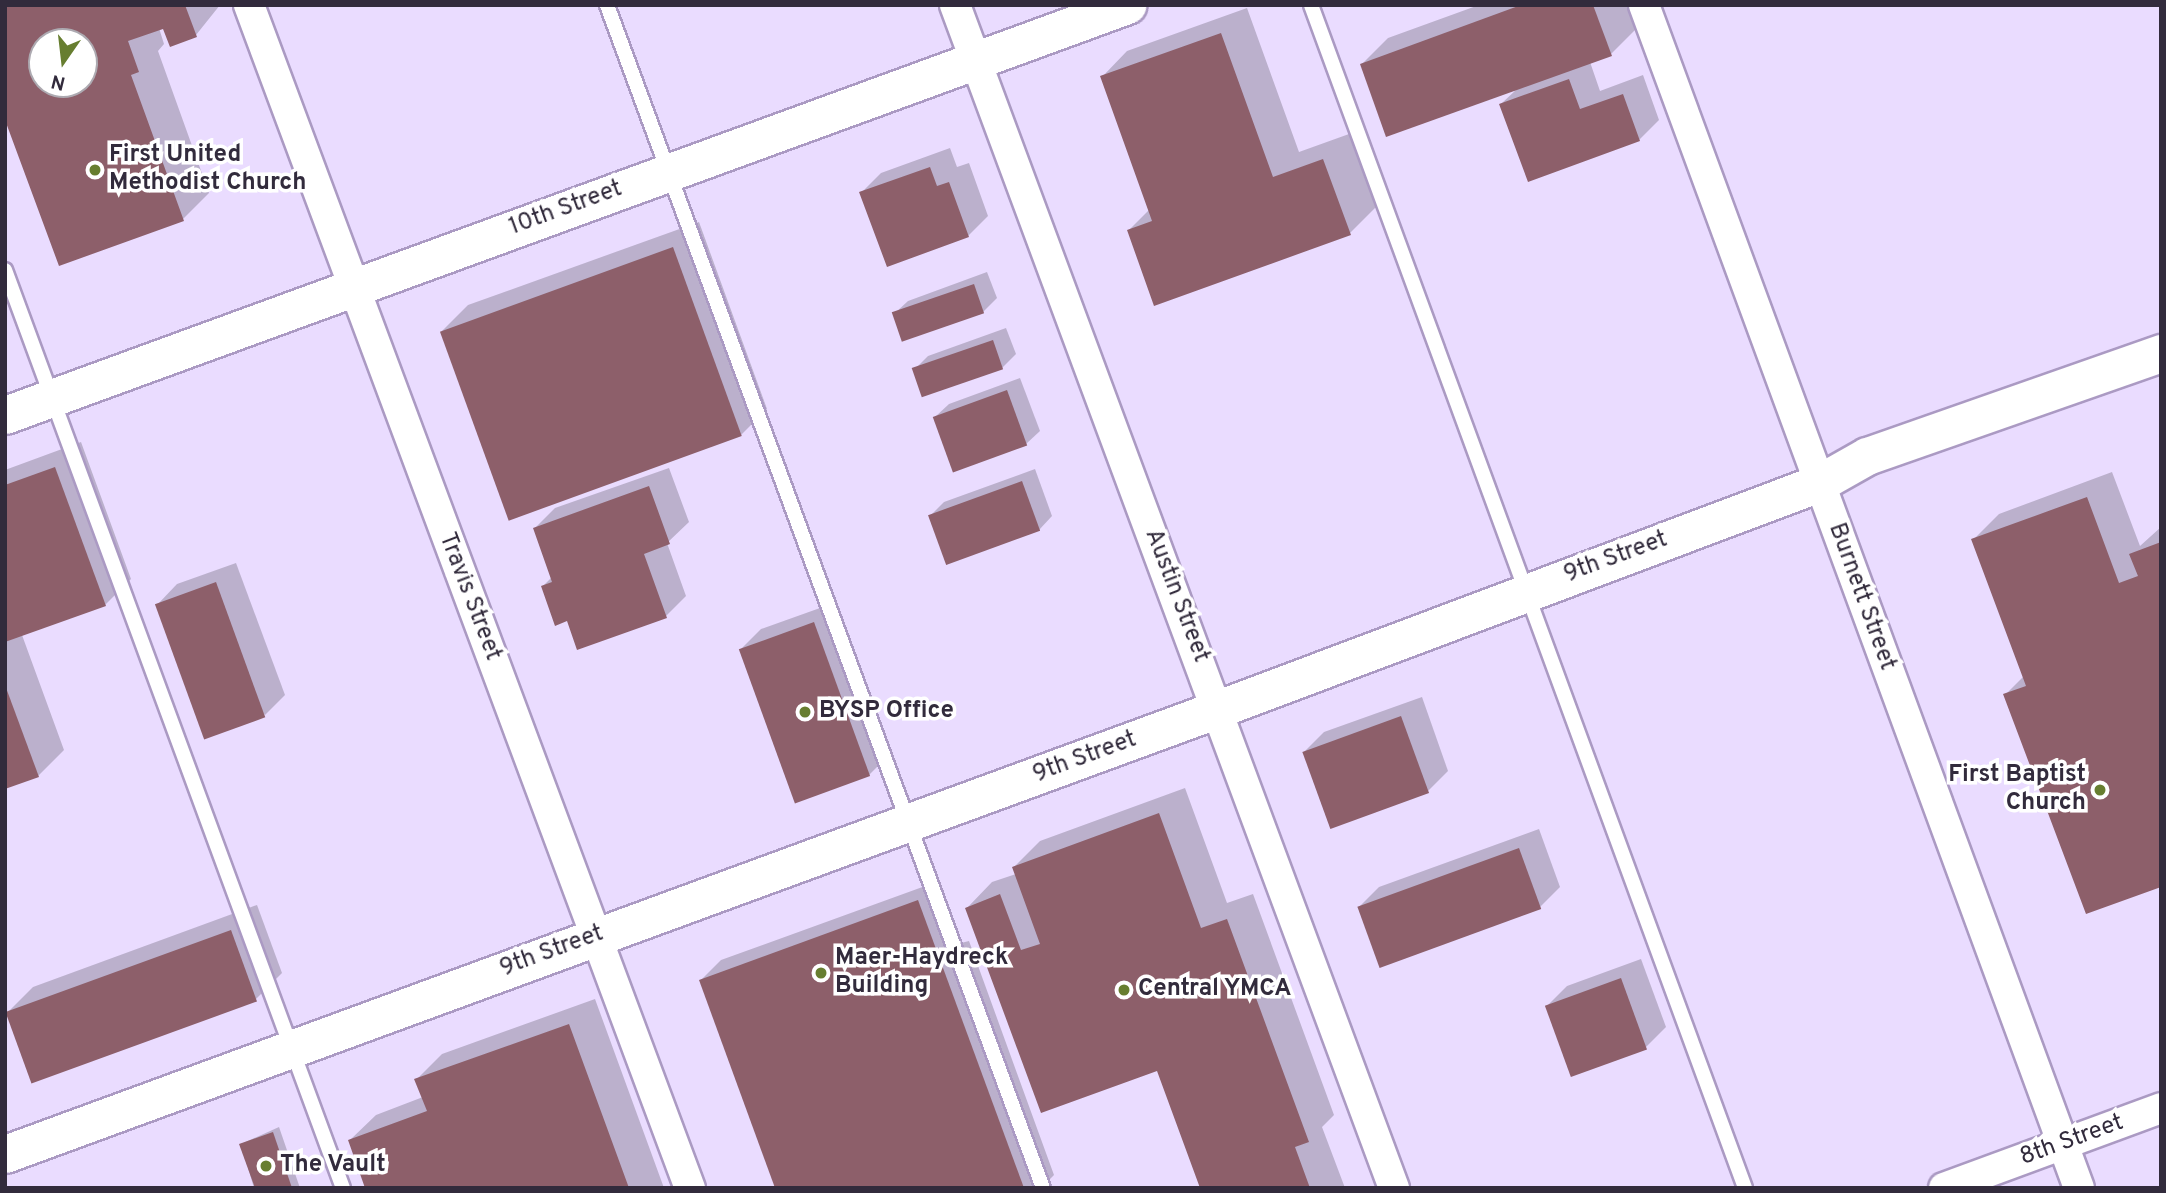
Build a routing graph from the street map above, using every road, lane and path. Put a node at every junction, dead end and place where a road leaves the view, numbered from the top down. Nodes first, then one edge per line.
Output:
1 (249, 5) edge
2 (607, 5) edge
3 (955, 5) edge
4 (1127, 5) edge
5 (1311, 5) edge
6 (1644, 5) edge
7 (975, 61) junction
8 (668, 172) junction
9 (5, 270) edge
10 (352, 286) junction
11 (2161, 353) edge
12 (52, 397) junction
13 (5, 415) edge
14 (1819, 483) junction
15 (1527, 591) junction
16 (1218, 709) junction
17 (908, 822) junction
18 (597, 935) junction
19 (292, 1048) junction
20 (2161, 1108) edge
21 (2063, 1144) junction
22 (5, 1154) edge
23 (343, 1188) edge
24 (690, 1188) edge
25 (1042, 1188) edge
26 (1394, 1188) edge
27 (1745, 1188) edge
28 (1944, 1188) edge
29 (2079, 1188) edge

1 - 10 street, Travis Street
2 - 8 lane
3 - 7 street, Austin Street
4 - 7 street, 10th Street
5 - 15 lane
6 - 14 street, Burnett Street
7 - 8 street, 10th Street
7 - 16 street, Austin Street
8 - 10 street, 10th Street
8 - 17 lane
9 - 12 lane
10 - 12 street, 10th Street
10 - 18 street, Travis Street
11 - 14 street, 9th Street
12 - 13 street, 10th Street
12 - 19 lane
14 - 15 street, 9th Street
14 - 21 street, Burnett Street
15 - 16 street, 9th Street
15 - 27 lane
16 - 17 street, 9th Street
16 - 26 street, Austin Street
17 - 18 street, 9th Street
17 - 25 lane
18 - 19 street, 9th Street
18 - 24 street, Travis Street
19 - 22 street, 9th Street
19 - 23 lane
20 - 21 street, 8th Street
21 - 28 street, 8th Street
21 - 29 street, Burnett Street

